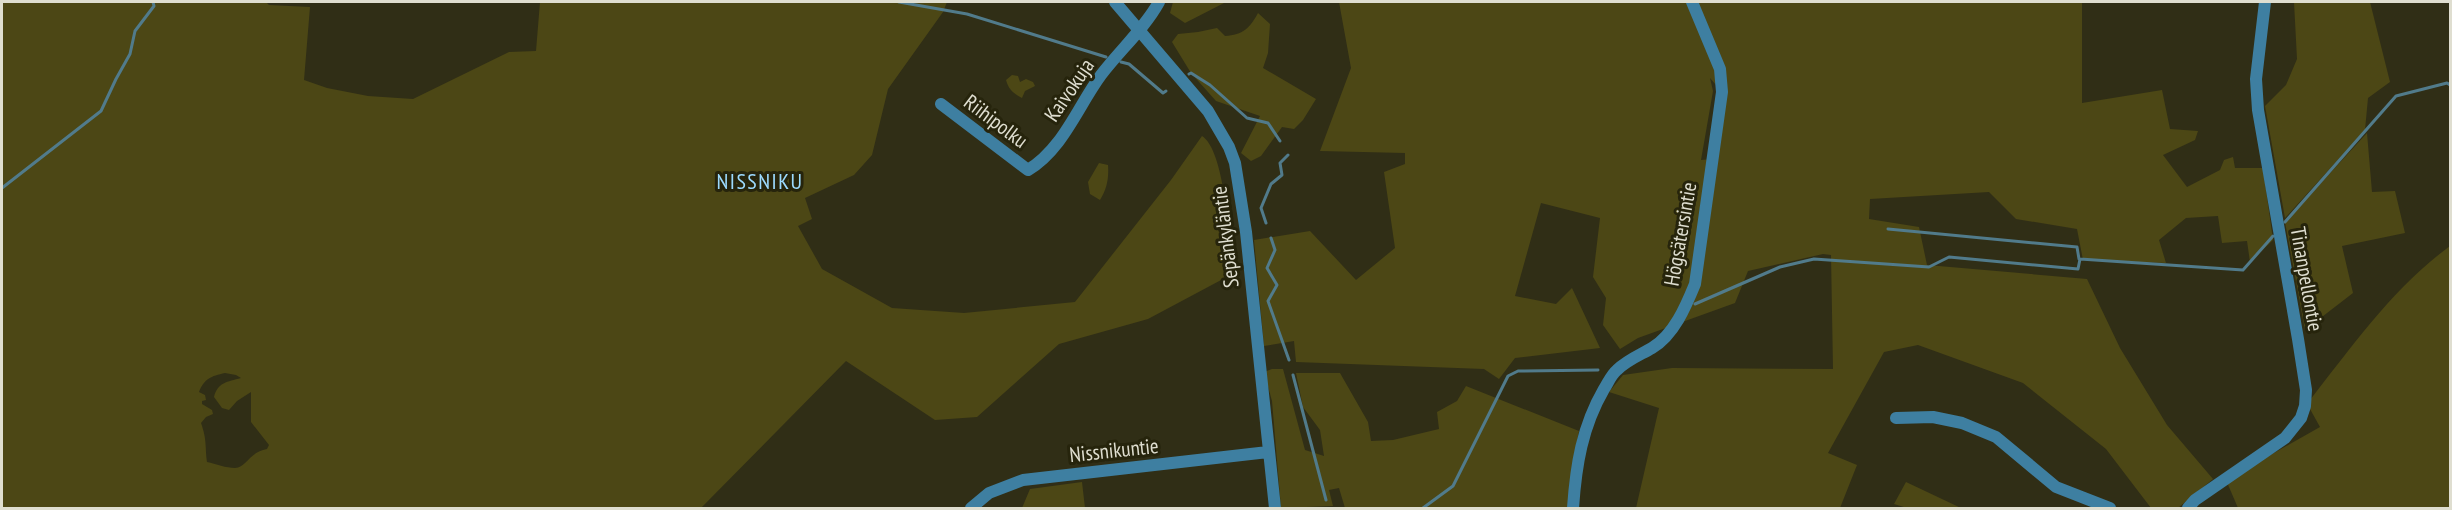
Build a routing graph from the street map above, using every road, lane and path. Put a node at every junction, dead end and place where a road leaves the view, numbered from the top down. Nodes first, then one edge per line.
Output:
1 (1115, 2) edge
2 (1159, 2) edge
3 (1692, 2) edge
4 (2265, 2) edge
5 (1140, 29) junction
6 (941, 104) dead end
7 (1028, 170) joint
8 (1896, 418) dead end
9 (1268, 452) junction
10 (971, 508) edge
11 (1275, 508) edge
12 (1573, 508) edge
13 (2110, 508) edge
14 (2188, 508) edge

1 - 5 street, Sepänkyläntie
2 - 5 street, Kaivokuja
3 - 12 street, Högsätersintie
4 - 14 street, Tinanpellontie
5 - 7 street, Kaivokuja
5 - 9 street, Sepänkyläntie
6 - 7 street, Riihipolku
8 - 13 street
9 - 10 street, Nissnikuntie
9 - 11 street, Sepänkyläntie

